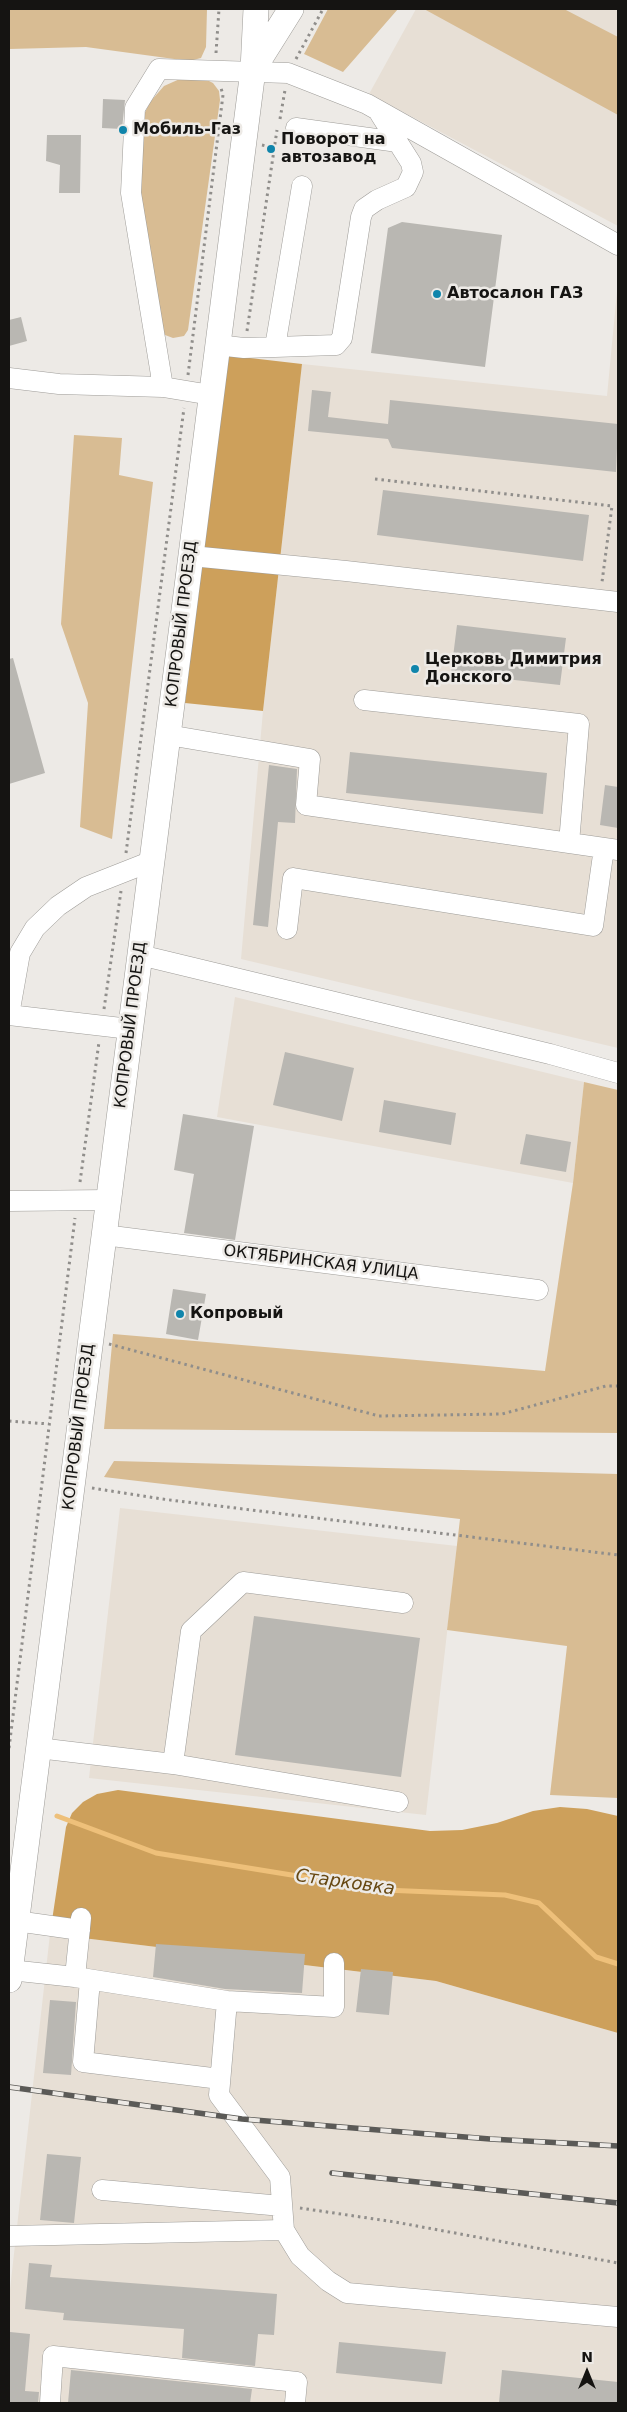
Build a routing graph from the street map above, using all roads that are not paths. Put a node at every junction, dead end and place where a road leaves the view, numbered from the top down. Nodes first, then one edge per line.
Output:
1 (256, 9) edge
2 (291, 9) edge
3 (253, 70) junction
4 (378, 111) junction
5 (296, 128) dead end
6 (398, 142) junction
7 (302, 186) dead end
8 (618, 245) edge
9 (218, 345) junction
10 (275, 348) junction
11 (9, 378) edge
12 (163, 387) junction
13 (211, 395) junction
14 (191, 556) junction
15 (609, 601) edge
16 (364, 700) dead end
17 (168, 735) junction
18 (569, 843) junction
19 (611, 849) edge
20 (152, 862) junction
21 (287, 929) dead end
22 (140, 955) junction
23 (9, 1015) edge
24 (130, 1029) junction
25 (618, 1073) edge
26 (108, 1200) junction
27 (9, 1201) edge
28 (104, 1235) junction
29 (538, 1290) dead end
30 (403, 1602) dead end
31 (38, 1748) junction
32 (174, 1764) junction
33 (398, 1802) dead end
34 (16, 1921) junction
35 (334, 1963) dead end
36 (9, 1975) edge
37 (83, 1979) junction
38 (227, 2001) junction
39 (220, 2079) junction
40 (102, 2190) dead end
41 (282, 2206) junction
42 (284, 2230) junction
43 (9, 2236) edge
44 (618, 2317) edge
45 (50, 2403) edge
46 (295, 2403) edge

1 - 3 main road, КОПРОВЫЙ ПРОЕЗД
2 - 3 main road
3 - 4 street
3 - 9 main road, КОПРОВЫЙ ПРОЕЗД
3 - 12 street
4 - 6 street
4 - 8 street
5 - 6 street
6 - 10 street
7 - 10 street
9 - 10 street
9 - 13 main road, КОПРОВЫЙ ПРОЕЗД
11 - 12 street
12 - 13 street
13 - 14 main road, КОПРОВЫЙ ПРОЕЗД
14 - 15 street
14 - 17 main road, КОПРОВЫЙ ПРОЕЗД
16 - 18 street
17 - 18 street
17 - 20 main road, КОПРОВЫЙ ПРОЕЗД
18 - 19 street
19 - 21 street
20 - 22 main road, КОПРОВЫЙ ПРОЕЗД
20 - 23 street
22 - 24 main road, КОПРОВЫЙ ПРОЕЗД
22 - 25 street
23 - 24 street
24 - 26 main road, КОПРОВЫЙ ПРОЕЗД
26 - 27 street
26 - 28 main road, КОПРОВЫЙ ПРОЕЗД
28 - 29 street, ОКТЯБРИНСКАЯ УЛИЦА
28 - 31 main road, КОПРОВЫЙ ПРОЕЗД
30 - 32 street
31 - 32 street
31 - 34 main road, КОПРОВЫЙ ПРОЕЗД
32 - 33 street
34 - 36 main road, КОПРОВЫЙ ПРОЕЗД
34 - 37 street
35 - 38 street
36 - 37 street
37 - 38 street
37 - 39 street
38 - 39 street
39 - 41 street
40 - 41 street
41 - 42 street
42 - 43 street
42 - 44 street
45 - 46 street

